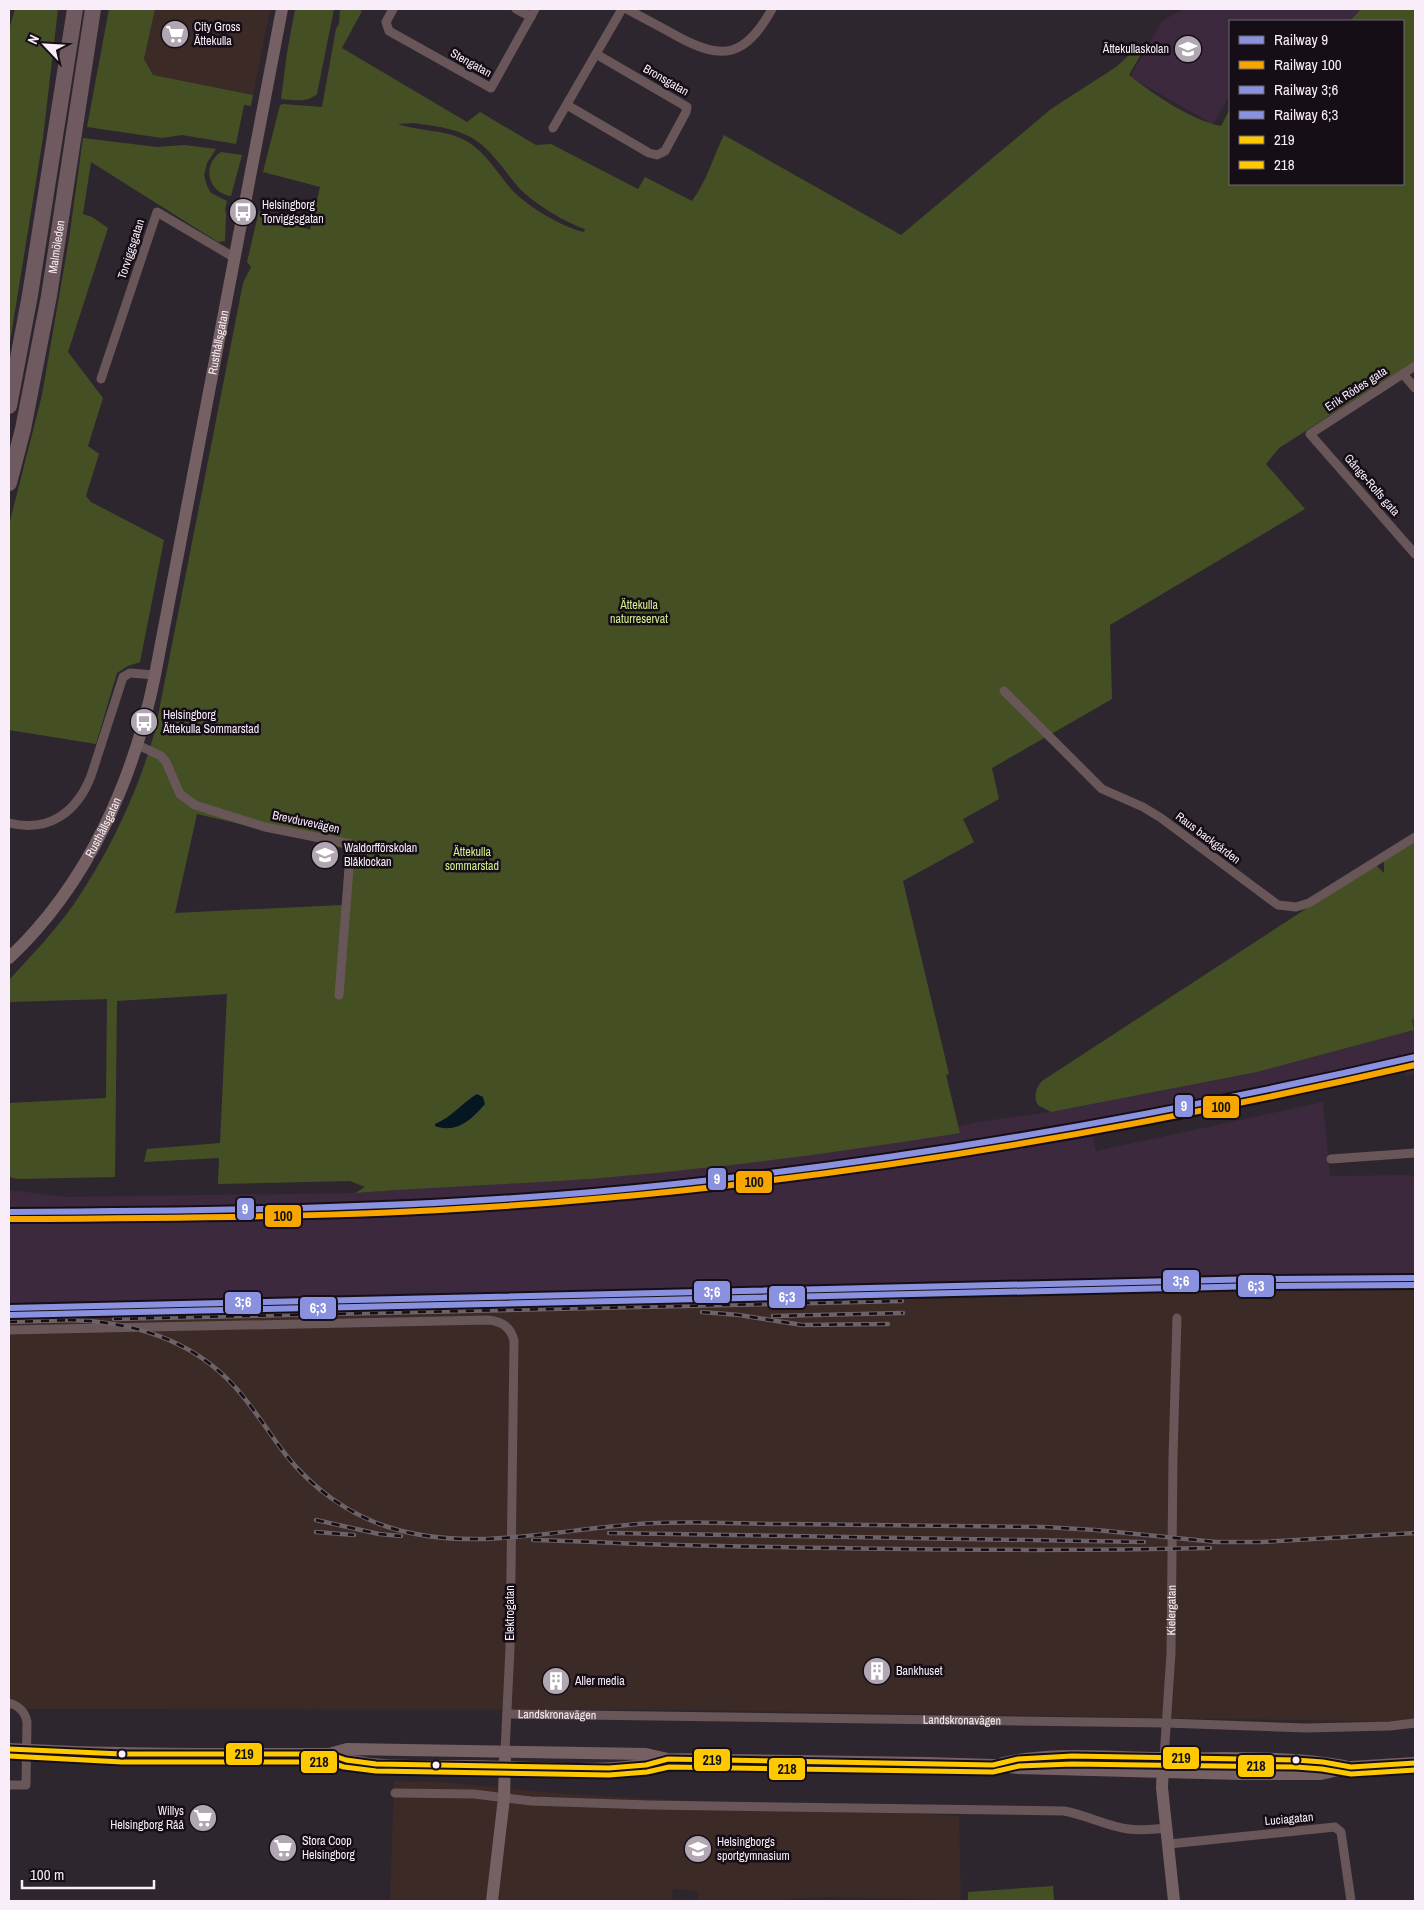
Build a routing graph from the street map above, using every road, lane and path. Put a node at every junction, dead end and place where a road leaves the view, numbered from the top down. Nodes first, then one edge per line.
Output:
1 (74, 9) edge
2 (93, 9) edge
3 (282, 9) edge
4 (392, 9) edge
5 (516, 9) edge
6 (622, 9) edge
7 (627, 9) edge
8 (772, 9) edge
9 (533, 13) edge
10 (596, 54) junction
11 (567, 105) junction
12 (554, 128) dead end
13 (235, 258) junction
14 (1415, 366) edge
15 (1403, 374) junction
16 (101, 379) dead end
17 (1415, 388) edge
18 (9, 406) edge
19 (1310, 434) joint
20 (9, 483) edge
21 (1415, 554) edge
22 (155, 675) junction
23 (1004, 691) dead end
24 (138, 745) junction
25 (9, 823) edge
26 (1415, 837) edge
27 (9, 958) edge
28 (339, 995) dead end
29 (1412, 1153) edge
30 (1331, 1159) dead end
31 (1178, 1318) dead end
32 (9, 1330) edge
33 (9, 1703) edge
34 (508, 1714) junction
35 (1415, 1723) edge
36 (1166, 1724) junction
37 (9, 1749) edge
38 (26, 1750) junction
39 (506, 1751) junction
40 (328, 1754) junction
41 (1164, 1758) junction
42 (668, 1759) junction
43 (1415, 1763) edge
44 (993, 1765) junction
45 (505, 1767) junction
46 (1351, 1767) junction
47 (1163, 1772) junction
48 (9, 1785) edge
49 (395, 1793) dead end
50 (504, 1798) junction
51 (1167, 1828) junction
52 (1169, 1844) junction
53 (492, 1901) edge
54 (1174, 1901) edge
55 (1351, 1901) edge

1 - 18 highway, Malmöleden
2 - 20 highway, Malmöleden
3 - 13 main road, Rusthållsgatan
4 - 9 street, Stengatan
5 - 9 street, Stengatan
6 - 10 street
7 - 8 street
10 - 11 street
10 - 11 street, Bronsgatan
11 - 12 street
13 - 16 street, Torviggsgatan
13 - 22 main road, Rusthållsgatan
14 - 15 street, Erik Rödes gata
15 - 17 street
15 - 19 street, Erik Rödes gata
19 - 21 street, Gånge-Rolfs gata
22 - 24 main road, Rusthållsgatan
22 - 25 street
23 - 26 street, Raus backgården
24 - 27 main road, Rusthållsgatan
24 - 28 street, Brevduvevägen
29 - 30 street
31 - 36 street, Kielergatan
32 - 34 street, Elektrogatan
33 - 38 street
34 - 36 street, Landskronavägen
34 - 39 street, Elektrogatan
35 - 36 street, Landskronavägen
36 - 41 street, Kielergatan
37 - 38 main road
38 - 40 main road
38 - 48 street
39 - 40 main road
39 - 42 main road
39 - 45 main road, Elektrogatan
40 - 45 main road
41 - 44 main road
41 - 46 main road
41 - 47 main road, Kielergatan
42 - 44 main road
42 - 45 main road
43 - 46 main road
44 - 47 main road
45 - 50 main road, Elektrogatan
46 - 47 main road
47 - 51 main road, Kielergatan
49 - 50 street
50 - 51 street
50 - 53 main road, Elektrogatan
51 - 52 main road, Kielergatan
52 - 54 main road, Kielergatan
52 - 55 street, Luciagatan

